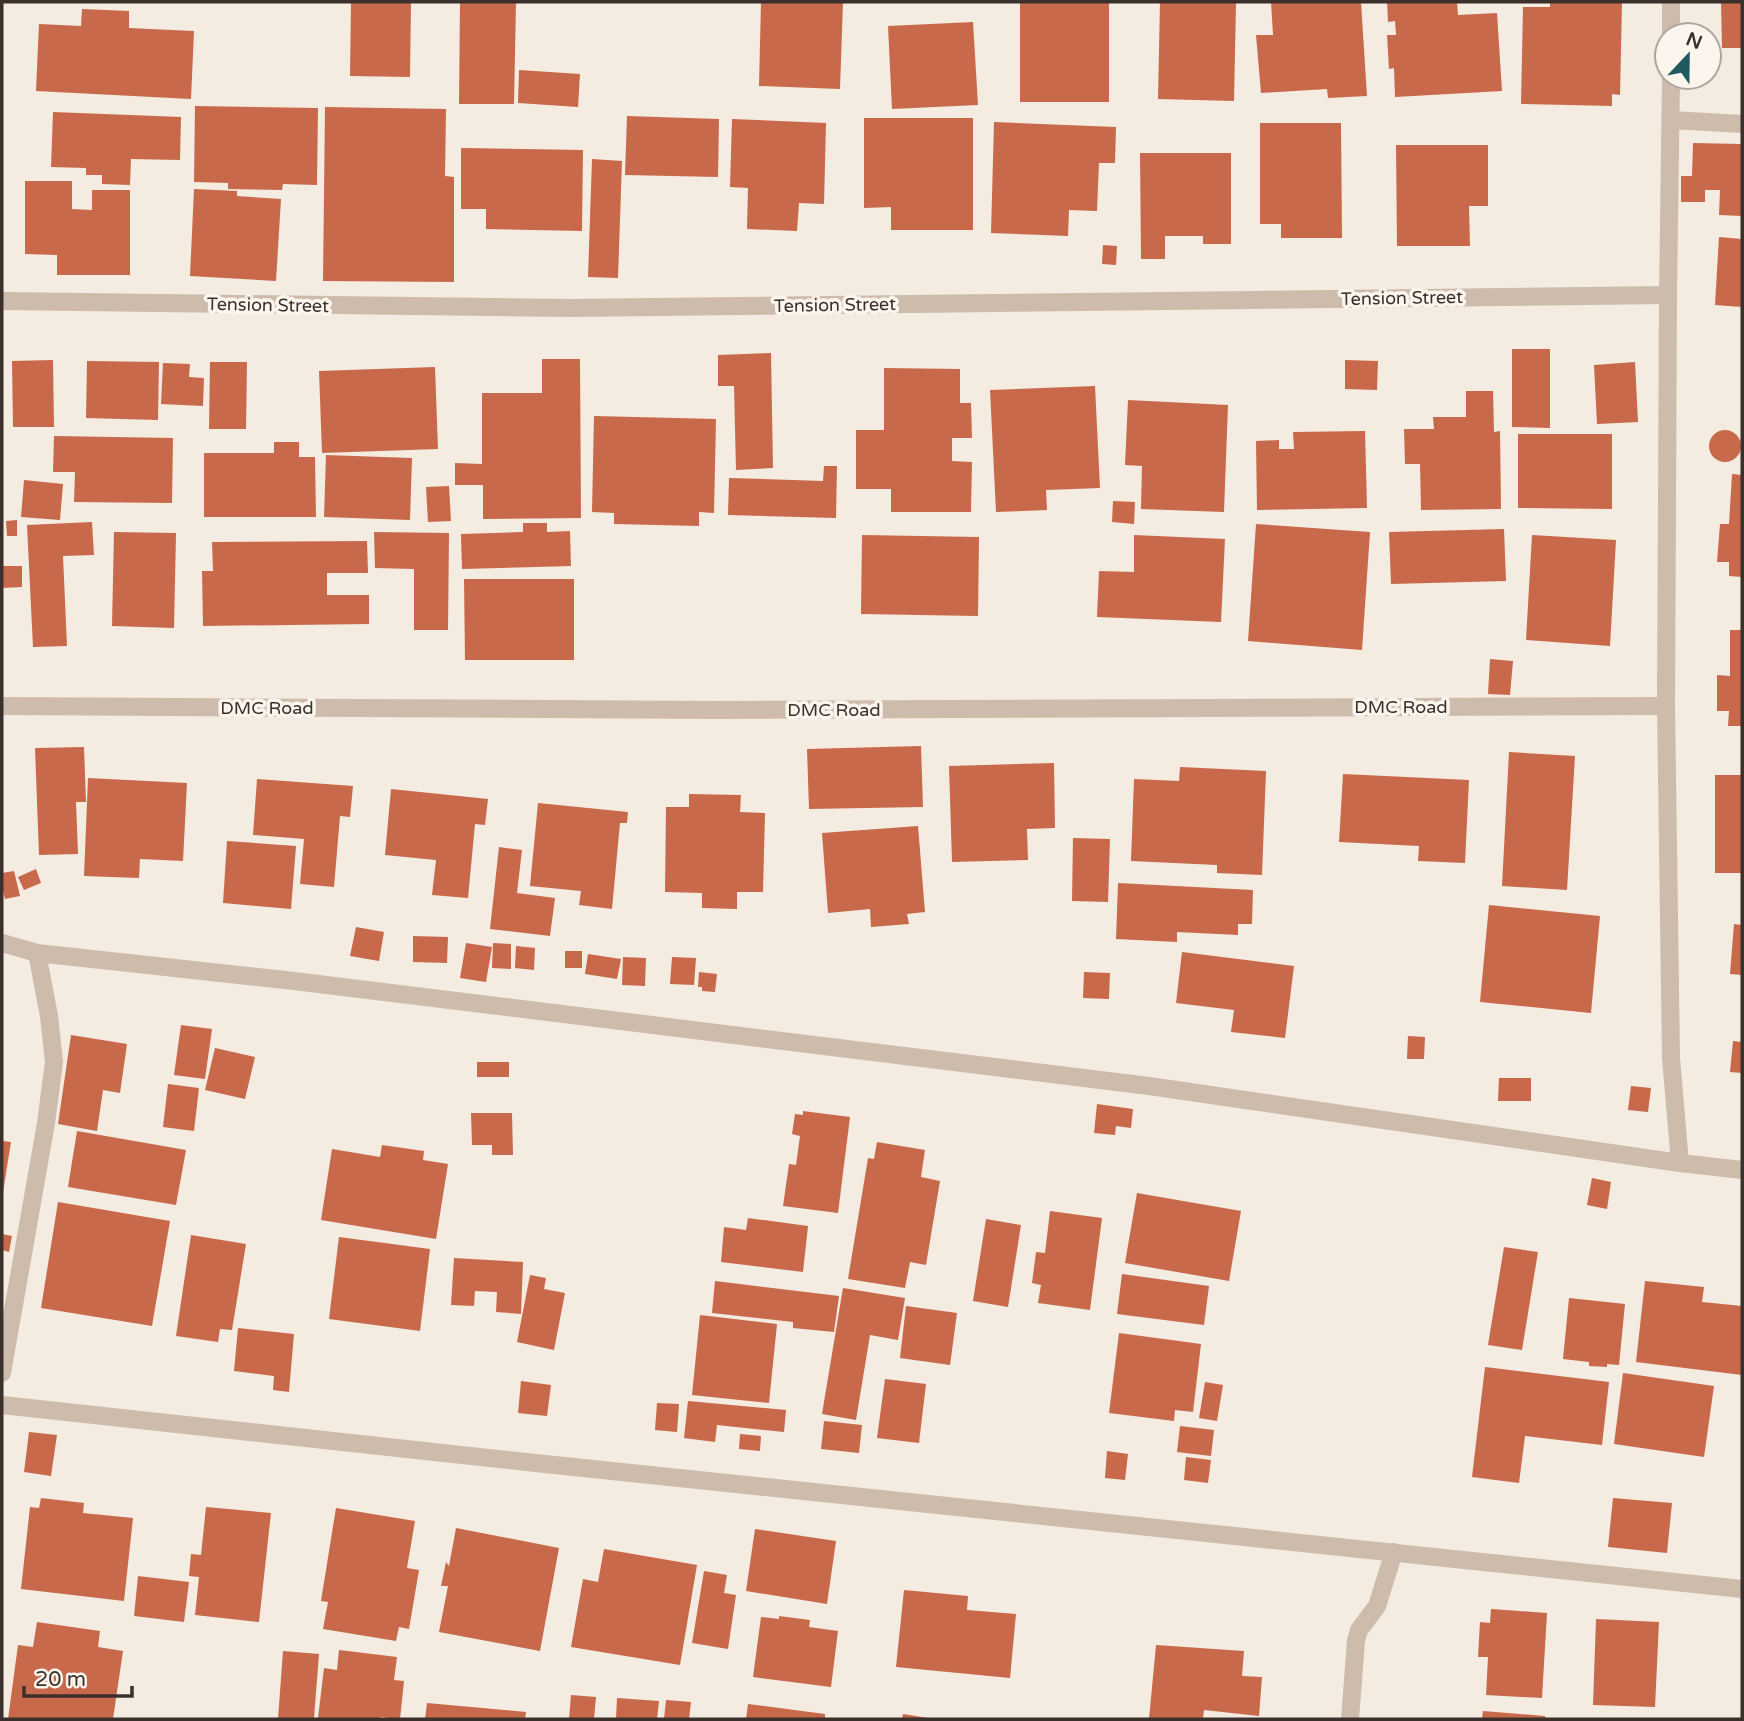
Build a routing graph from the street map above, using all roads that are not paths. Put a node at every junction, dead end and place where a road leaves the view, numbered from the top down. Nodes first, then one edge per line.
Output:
1 (1671, 2) edge
2 (1671, 21) edge
3 (1671, 91) edge
4 (1671, 120) junction
5 (1742, 124) edge
6 (1668, 295) junction
7 (2, 301) edge
8 (2, 706) edge
9 (1666, 706) junction
10 (2, 943) edge
11 (37, 953) junction
12 (1680, 1163) junction
13 (1742, 1170) edge
14 (2, 1373) edge
15 (2, 1405) edge
16 (1394, 1552) junction
17 (1742, 1589) edge
18 (1350, 1719) edge

1 - 2 street
3 - 4 street
4 - 5 street
4 - 6 street
6 - 7 street, Tension Street
6 - 9 street
8 - 9 street, DMC Road
9 - 12 street
10 - 11 street
11 - 12 street
11 - 14 street
12 - 13 street
15 - 16 street
16 - 17 street
16 - 18 street

